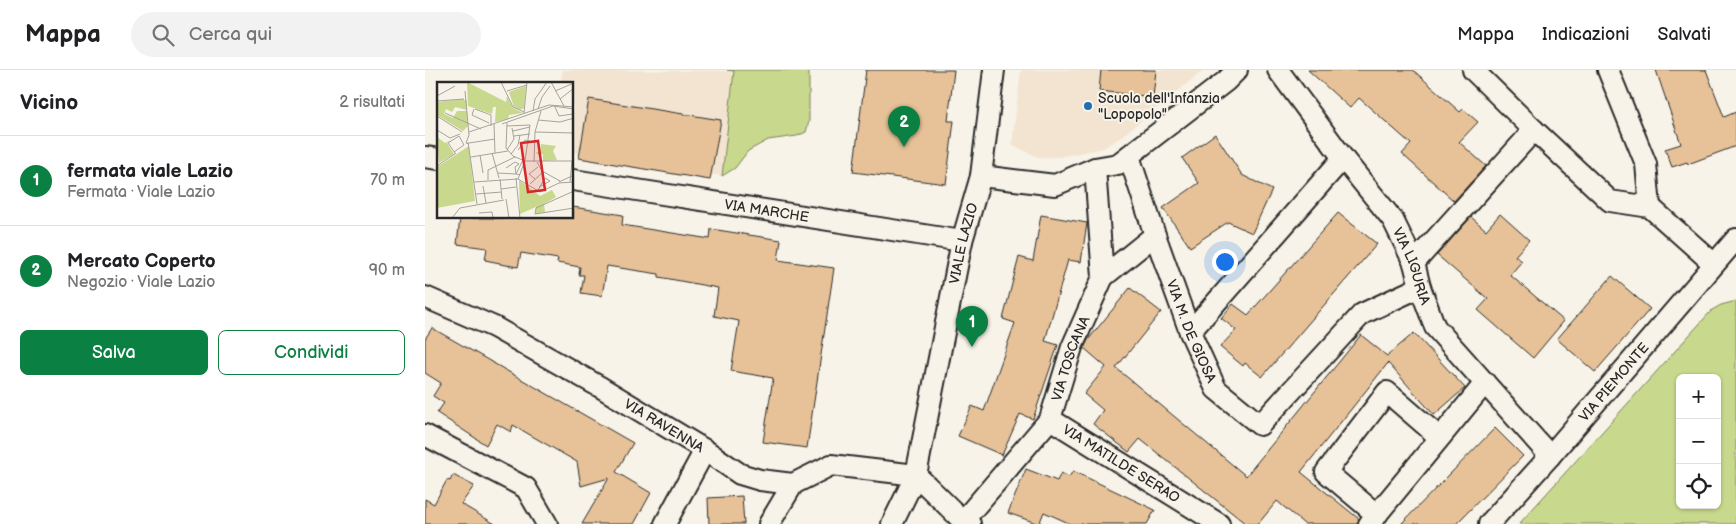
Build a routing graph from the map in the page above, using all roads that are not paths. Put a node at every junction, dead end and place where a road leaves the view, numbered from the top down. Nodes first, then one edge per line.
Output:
1 (994, 70) edge
2 (1237, 70) edge
3 (1278, 70) edge
4 (1473, 70) edge
5 (1608, 70) edge
6 (1534, 130) junction
7 (1129, 156) junction
8 (1343, 158) junction
9 (1095, 168) junction
10 (981, 176) junction
11 (574, 180) edge
12 (1649, 207) junction
13 (1155, 235) junction
14 (1736, 239) edge
15 (963, 241) junction
16 (1414, 263) junction
17 (1714, 264) junction
18 (1103, 277) junction
19 (1420, 287) junction
20 (425, 297) edge
21 (1190, 332) junction
22 (1485, 383) junction
23 (1050, 419) junction
24 (425, 435) edge
25 (1439, 438) junction
26 (705, 450) junction
27 (1550, 456) junction
28 (916, 475) junction
29 (793, 484) junction
30 (1373, 520) edge
31 (967, 522) edge
32 (547, 524) edge
33 (665, 524) edge
34 (769, 524) edge
35 (892, 524) edge
36 (1219, 524) edge
37 (1489, 524) edge

1 - 10 street, VIALE LAZIO
2 - 7 street
3 - 8 street, VIA LIGURIA
4 - 6 street
5 - 12 street
6 - 12 street
6 - 16 street
7 - 9 street
7 - 13 street, VIA M. DE GIOSA
8 - 16 street, VIA LIGURIA
8 - 21 street
9 - 10 street
9 - 18 street, VIA TOSCANA
10 - 15 street, VIALE LAZIO
11 - 15 street, VIA MARCHE
12 - 17 street
13 - 18 street
13 - 21 street, VIA M. DE GIOSA
14 - 17 street, VIA PIEMONTE
15 - 28 street, VIALE LAZIO
16 - 19 street, VIA LIGURIA
17 - 27 street, VIA PIEMONTE
18 - 23 street, VIA TOSCANA
19 - 21 street, VIA M. DE GIOSA
19 - 22 street, VIA LIGURIA
20 - 26 street, VIA RAVENNA
22 - 25 street
22 - 27 street, VIA LIGURIA
23 - 31 street, VIA TOSCANA
23 - 36 street, VIA MATILDE SERAO
24 - 32 street
25 - 30 street
25 - 30 street
26 - 29 street, VIA RAVENNA
26 - 33 street
27 - 37 street, VIA PIEMONTE
28 - 29 street
28 - 31 street
28 - 35 street, VIALE LAZIO
29 - 34 street

